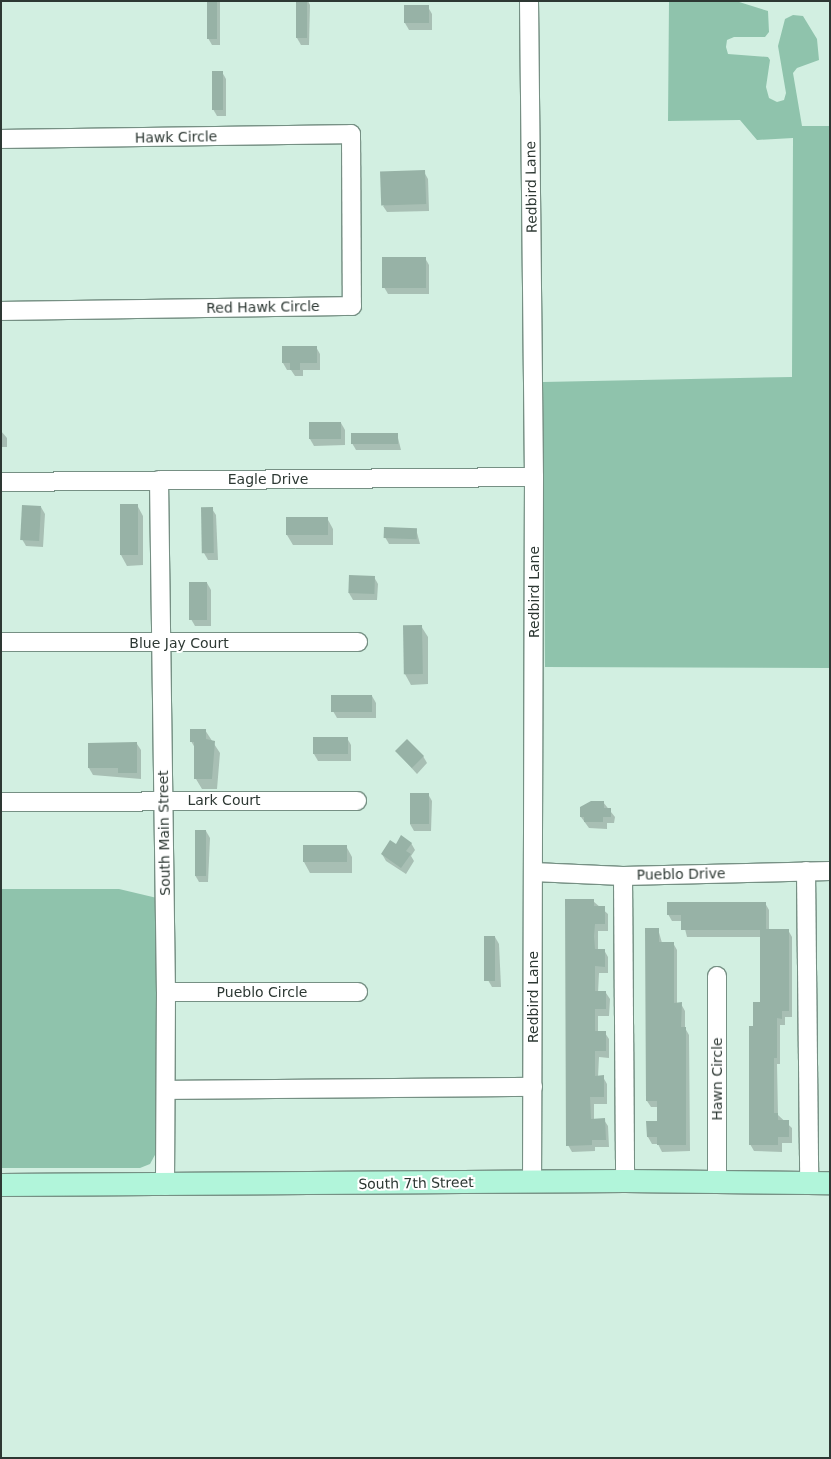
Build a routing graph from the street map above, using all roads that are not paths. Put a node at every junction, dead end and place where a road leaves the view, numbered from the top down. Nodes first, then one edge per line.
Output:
1 (530, 1) edge
2 (351, 134) joint
3 (1, 139) edge
4 (1, 311) edge
5 (534, 478) junction
6 (160, 480) junction
7 (1, 482) edge
8 (1, 642) edge
9 (358, 642) dead end
10 (161, 644) junction
11 (164, 800) junction
12 (357, 801) dead end
13 (1, 802) edge
14 (806, 871) junction
15 (830, 871) edge
16 (533, 872) junction
17 (623, 876) junction
18 (718, 976) dead end
19 (166, 992) junction
20 (358, 992) dead end
21 (532, 1086) junction
22 (166, 1090) junction
23 (625, 1180) junction
24 (532, 1182) junction
25 (717, 1182) junction
26 (819, 1183) edge
27 (1, 1185) edge
28 (165, 1186) junction

1 - 5 street, Redbird Lane
2 - 3 street, Hawk Circle
2 - 4 street, Red Hawk Circle
5 - 6 street, Eagle Drive
5 - 16 street, Redbird Lane
6 - 7 street, Eagle Drive
6 - 10 street, South Main Street
8 - 10 street, Blue Jay Court
9 - 10 street, Blue Jay Court
10 - 11 street, South Main Street
11 - 12 street, Lark Court
11 - 13 street, Lark Court
11 - 19 street, South Main Street
14 - 15 street, Pueblo Drive
14 - 17 street, Pueblo Drive
14 - 26 street
16 - 17 street, Pueblo Drive
16 - 21 street, Redbird Lane
17 - 23 street
18 - 25 street, Hawn Circle
19 - 20 street, Pueblo Circle
19 - 22 street, South Main Street
21 - 22 street
21 - 24 street, Redbird Lane
22 - 28 street, South Main Street
23 - 24 main road, South 7th Street
23 - 25 main road, South 7th Street
24 - 28 main road, South 7th Street
25 - 26 main road, South 7th Street
27 - 28 main road, South 7th Street

